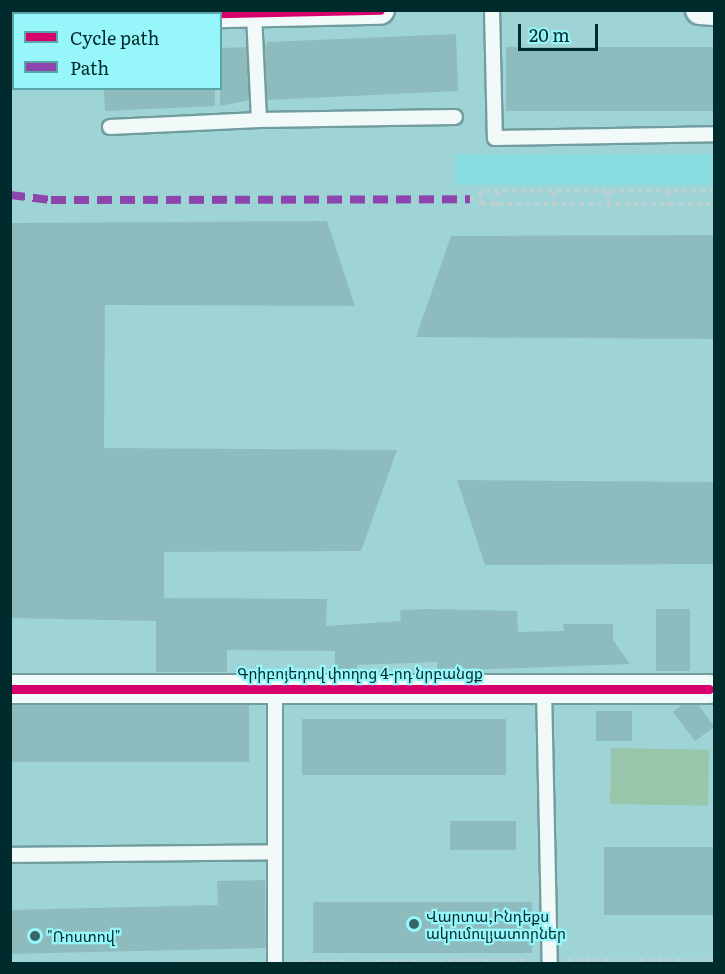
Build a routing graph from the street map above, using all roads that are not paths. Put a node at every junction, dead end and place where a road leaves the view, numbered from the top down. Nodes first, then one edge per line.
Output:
1 (380, 10) edge
2 (492, 10) edge
3 (700, 10) edge
4 (714, 11) edge
5 (254, 12) junction
6 (222, 13) edge
7 (455, 117) dead end
8 (259, 120) junction
9 (110, 127) dead end
10 (714, 134) edge
11 (275, 687) junction
12 (10, 689) edge
13 (544, 689) junction
14 (709, 690) dead end
15 (275, 852) junction
16 (10, 855) edge
17 (550, 962) edge
18 (275, 963) edge

1 - 5 street
2 - 10 lane
3 - 4 street
5 - 6 street
5 - 8 lane
7 - 8 lane
8 - 9 lane
11 - 12 street, Գրիբոյեդով փողոց 4-րդ նրբանցք
11 - 13 street, Գրիբոյեդով փողոց 4-րդ նրբանցք
11 - 15 lane
13 - 14 street, Գրիբոյեդով փողոց 4-րդ նրբանցք
13 - 17 lane
15 - 16 lane
15 - 18 lane

